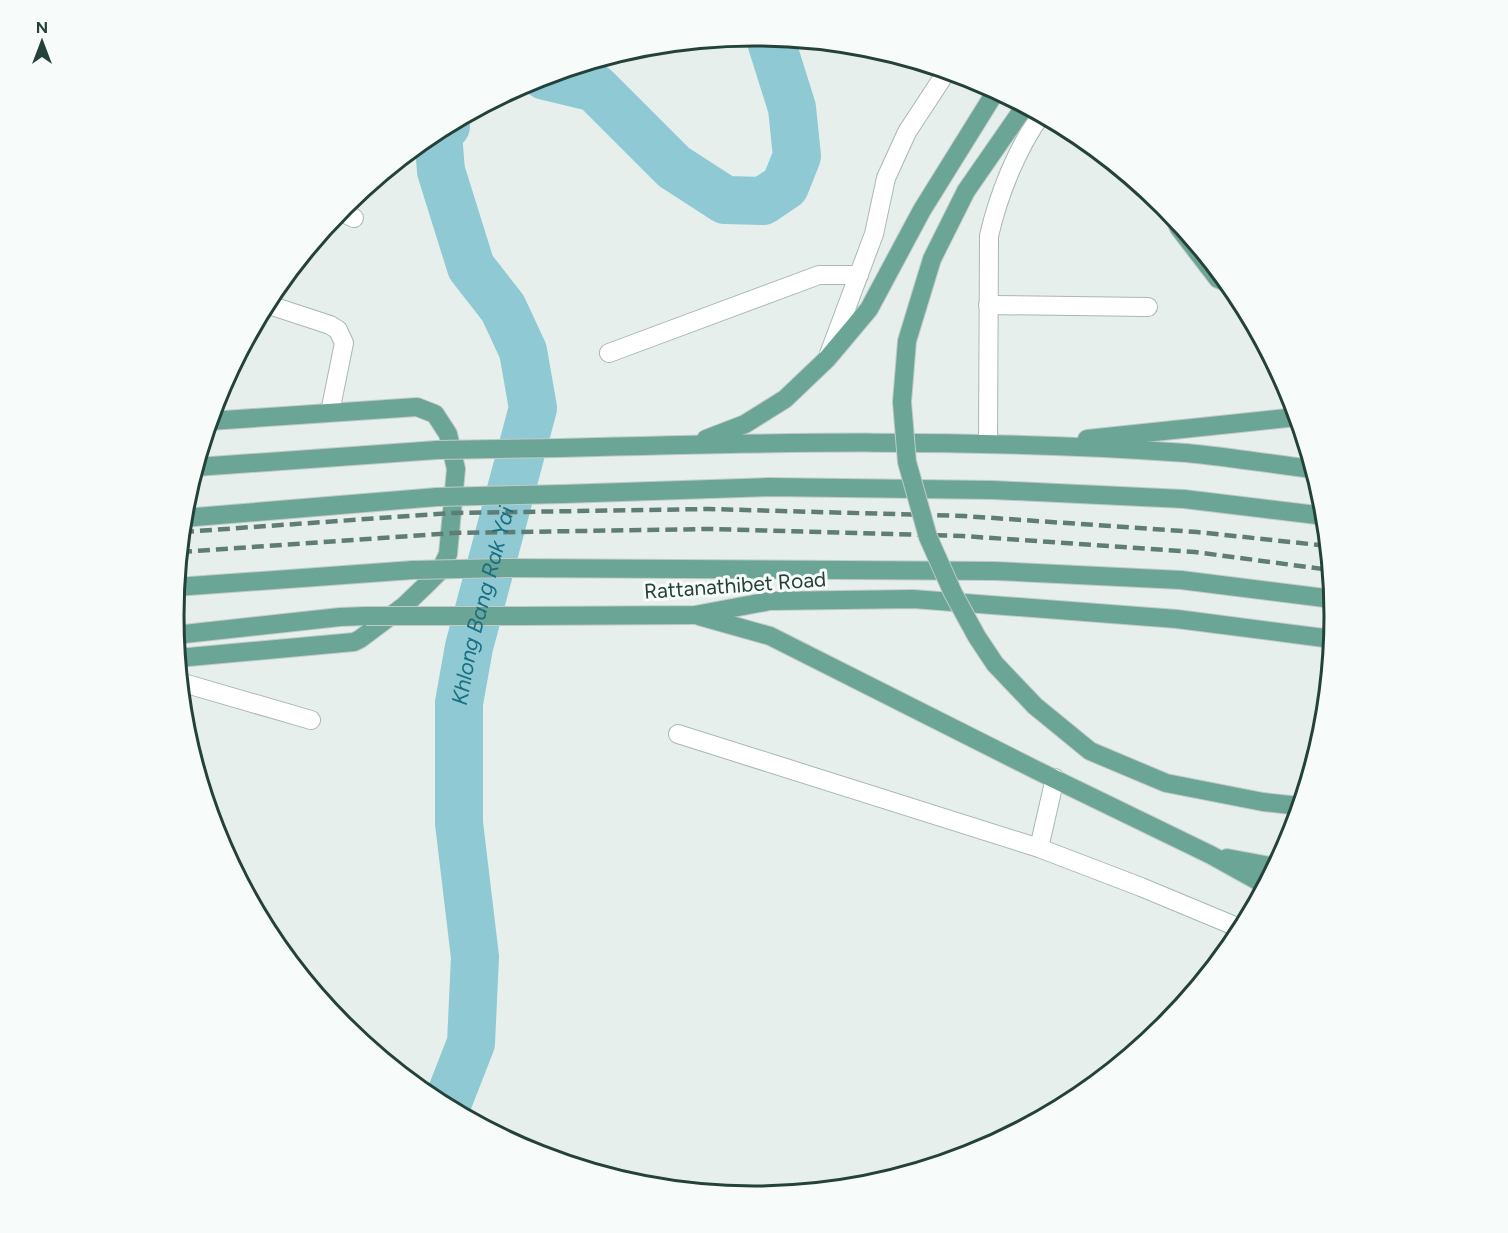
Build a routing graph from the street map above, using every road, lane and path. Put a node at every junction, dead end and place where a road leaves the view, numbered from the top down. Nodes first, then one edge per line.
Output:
1 (941, 79) edge
2 (991, 99) edge
3 (1020, 113) edge
4 (1036, 122) edge
5 (859, 275) junction
6 (988, 305) junction
7 (275, 307) edge
8 (1148, 307) dead end
9 (609, 353) dead end
10 (827, 359) junction
11 (330, 412) junction
12 (1288, 418) edge
13 (219, 420) edge
14 (693, 444) junction
15 (988, 444) junction
16 (1031, 446) junction
17 (204, 466) edge
18 (1305, 468) edge
19 (1315, 515) edge
20 (193, 517) edge
21 (185, 586) edge
22 (1324, 598) edge
23 (695, 615) junction
24 (184, 634) edge
25 (1323, 638) edge
26 (185, 657) edge
27 (188, 684) edge
28 (311, 720) dead end
29 (678, 735) dead end
30 (1055, 778) junction
31 (1292, 805) edge
32 (1040, 848) junction
33 (1211, 855) junction
34 (1267, 865) edge
35 (1259, 881) edge
36 (1233, 925) edge

1 - 5 street
2 - 10 main road
3 - 31 main road, bridge
4 - 6 street
5 - 9 street
5 - 10 street
6 - 8 street
6 - 15 street
7 - 11 street
10 - 14 main road
11 - 13 main road
11 - 26 main road
12 - 16 main road
14 - 15 main road
14 - 17 main road, bridge
15 - 16 main road
16 - 18 main road
19 - 20 main road, bridge
21 - 22 main road, Rattanathibet Road, bridge
23 - 24 main road, Rattanathibet Road, bridge
23 - 25 main road, Rattanathibet Road
23 - 30 main road
27 - 28 street
29 - 32 street
30 - 32 street
30 - 33 main road
32 - 36 street
33 - 34 main road
33 - 35 main road

